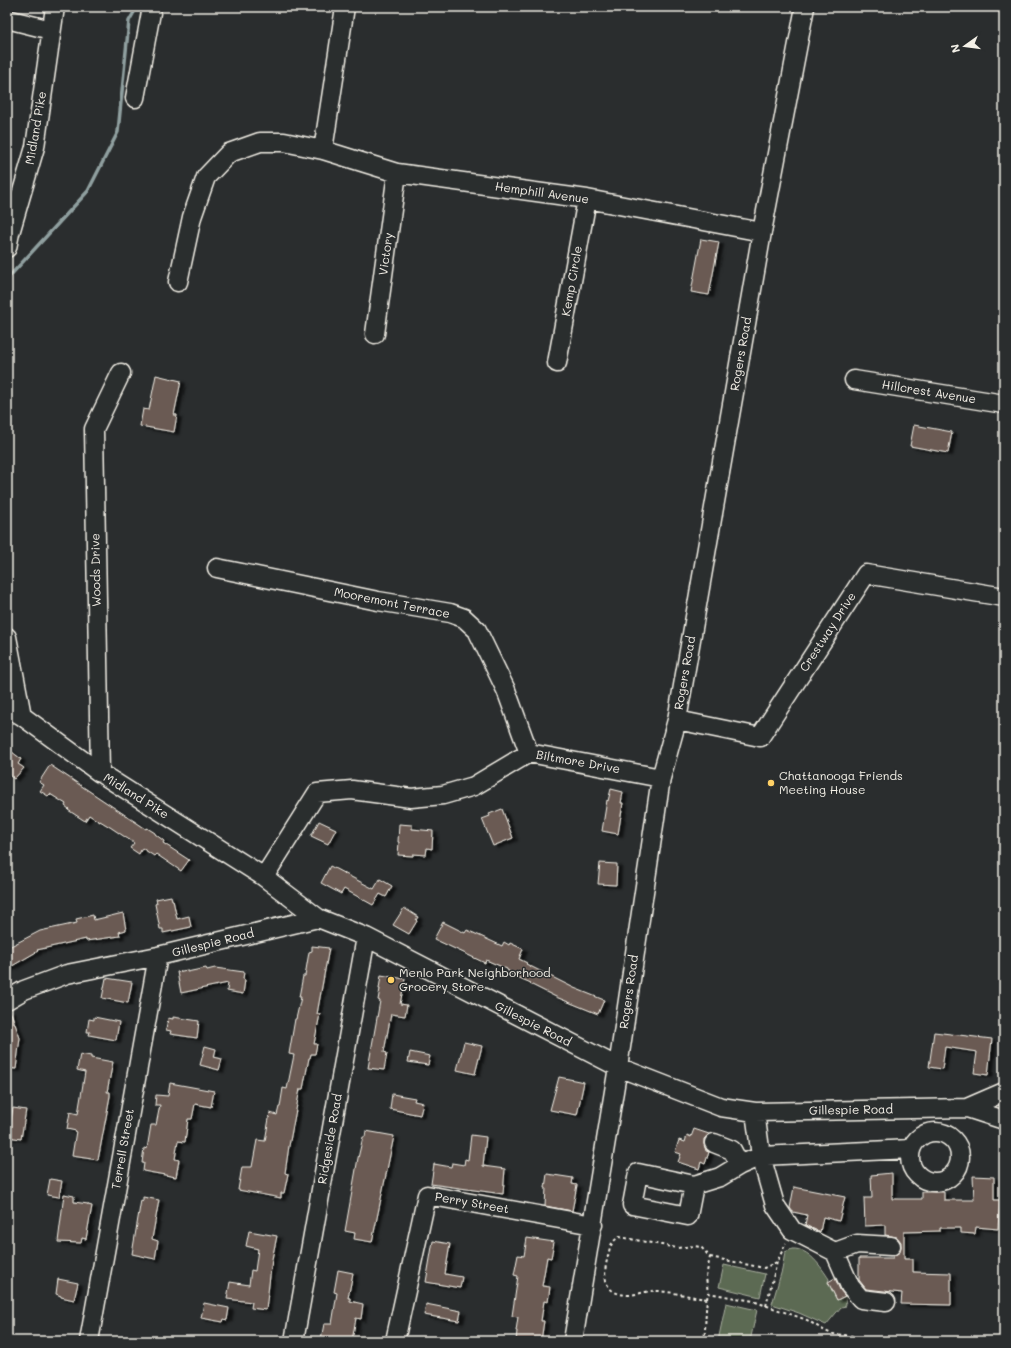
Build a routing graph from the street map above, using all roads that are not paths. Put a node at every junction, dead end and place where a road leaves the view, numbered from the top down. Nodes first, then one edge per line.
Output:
1 (55, 7) edge
2 (152, 7) edge
3 (345, 7) edge
4 (805, 7) edge
5 (7, 19) edge
6 (51, 30) junction
7 (135, 98) dead end
8 (323, 150) junction
9 (397, 173) junction
10 (588, 199) junction
11 (762, 232) junction
12 (8, 240) edge
13 (178, 282) dead end
14 (375, 334) dead end
15 (557, 363) dead end
16 (121, 373) dead end
17 (854, 380) dead end
18 (1004, 404) edge
19 (217, 568) dead end
20 (1004, 597) edge
21 (7, 637) edge
22 (14, 712) edge
23 (677, 720) junction
24 (529, 753) junction
25 (100, 773) junction
26 (661, 778) junction
27 (264, 877) junction
28 (318, 918) junction
29 (366, 937) junction
30 (158, 956) junction
31 (7, 1000) edge
32 (618, 1067) junction
33 (1004, 1092) edge
34 (967, 1108) junction
35 (755, 1112) junction
36 (1004, 1120) edge
37 (714, 1143) dead end
38 (911, 1149) dead end
39 (761, 1156) junction
40 (740, 1165) junction
41 (694, 1185) dead end
42 (593, 1225) junction
43 (890, 1246) dead end
44 (836, 1252) junction
45 (886, 1302) dead end
46 (89, 1341) edge
47 (294, 1341) edge
48 (395, 1341) edge
49 (573, 1341) edge

1 - 6 street, Midland Pike
2 - 7 street
3 - 8 street
4 - 11 street, Rogers Road
5 - 6 street
6 - 12 street, Midland Pike
8 - 9 street, Hemphill Avenue
8 - 13 street, Hemphill Avenue
9 - 10 street, Hemphill Avenue
9 - 14 street, Victory
10 - 11 street, Hemphill Avenue
10 - 15 street, Kemp Circle
11 - 23 street, Rogers Road
16 - 25 street, Woods Drive
17 - 18 street, Hillcrest Avenue
19 - 24 street, Mooremont Terrace
20 - 23 street, Crestway Drive
21 - 22 street, Midland Pike
22 - 25 street, Midland Pike
23 - 26 street, Rogers Road
24 - 26 street, Biltmore Drive
24 - 27 street, Biltmore Drive
25 - 27 street, Midland Pike
26 - 32 street, Rogers Road
27 - 28 street, Midland Pike
28 - 29 street, Gillespie Road
28 - 30 street, Gillespie Road
29 - 32 street, Gillespie Road
29 - 47 street, Ridgeside Road
30 - 31 street, Gillespie Road
30 - 46 street, Terrell Street
32 - 35 street, Gillespie Road
32 - 42 street, Rogers Road
33 - 34 street
34 - 35 street, Gillespie Road
34 - 36 street, Gillespie Road
35 - 39 street
37 - 40 street
38 - 39 street
39 - 40 street
39 - 44 street
40 - 41 street
42 - 48 street, Perry Street
42 - 49 street, Rogers Road
43 - 44 street
44 - 45 street

